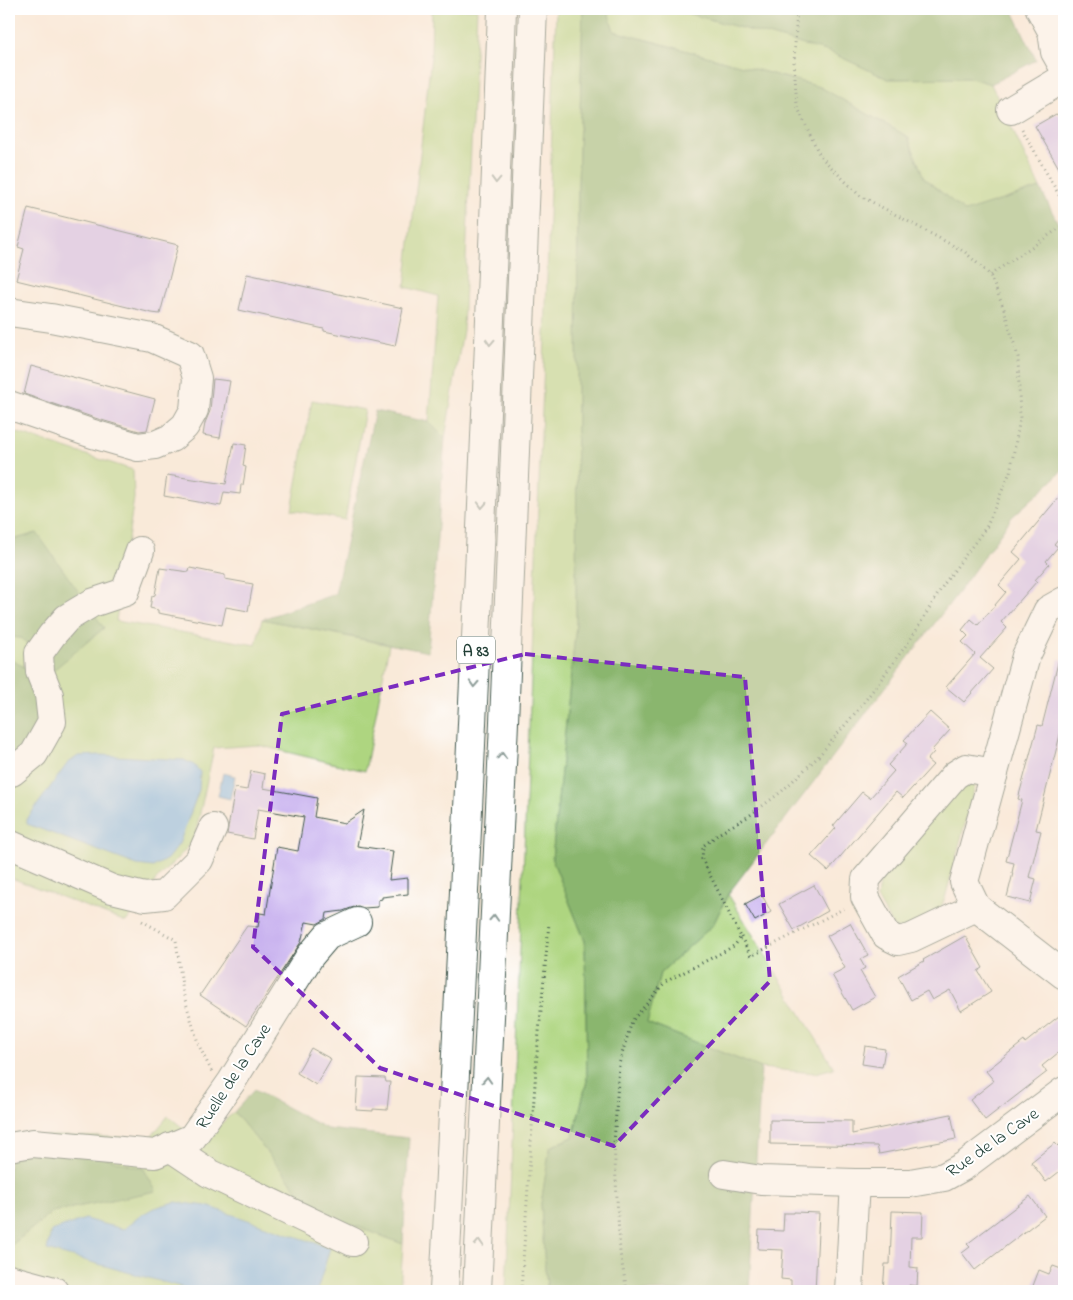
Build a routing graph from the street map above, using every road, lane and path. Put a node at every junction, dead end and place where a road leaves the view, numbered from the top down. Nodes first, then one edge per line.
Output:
1 (489, 9) edge
2 (502, 9) edge
3 (533, 9) edge
4 (796, 9) edge
5 (1040, 9) edge
6 (1064, 68) edge
7 (1064, 78) edge
8 (1011, 110) joint
9 (498, 138) junction
10 (1064, 204) edge
11 (1064, 225) edge
12 (990, 275) junction
13 (9, 312) edge
14 (9, 405) edge
15 (140, 551) dead end
16 (1064, 600) edge
17 (9, 772) edge
18 (994, 773) junction
19 (213, 828) dead end
20 (9, 844) edge
21 (866, 897) junction
22 (976, 907) junction
23 (138, 920) dead end
24 (357, 922) dead end
25 (549, 923) dead end
26 (741, 937) junction
27 (1064, 975) edge
28 (1064, 1091) edge
29 (222, 1094) junction
30 (9, 1147) edge
31 (170, 1147) junction
32 (724, 1174) dead end
33 (855, 1183) junction
34 (353, 1242) dead end
35 (9, 1279) edge
36 (54, 1291) edge
37 (444, 1291) edge
38 (477, 1291) edge
39 (521, 1291) edge
40 (627, 1291) edge
41 (849, 1291) edge

1 - 9 main road
2 - 9 main road, A 83
38 -> 3 main road, A 83
4 - 12 path
5 - 6 main road
7 - 8 main road
8 - 10 path
9 -> 37 main road, A 83
11 - 12 path
12 - 26 path
13 - 14 main road
15 - 17 main road
16 - 18 main road
18 - 21 main road
18 - 22 main road
19 - 20 main road
21 - 22 main road
21 - 26 path
22 - 27 main road
23 - 29 path
24 - 29 main road, Ruelle de la Cave
25 - 39 path
26 - 40 path
28 - 33 main road, Rue de la Cave
29 - 31 main road, Ruelle de la Cave
30 - 31 main road, Ruelle de la Cave
31 - 34 main road
32 - 33 main road, Rue de la Cave
33 - 41 main road
35 - 36 main road

